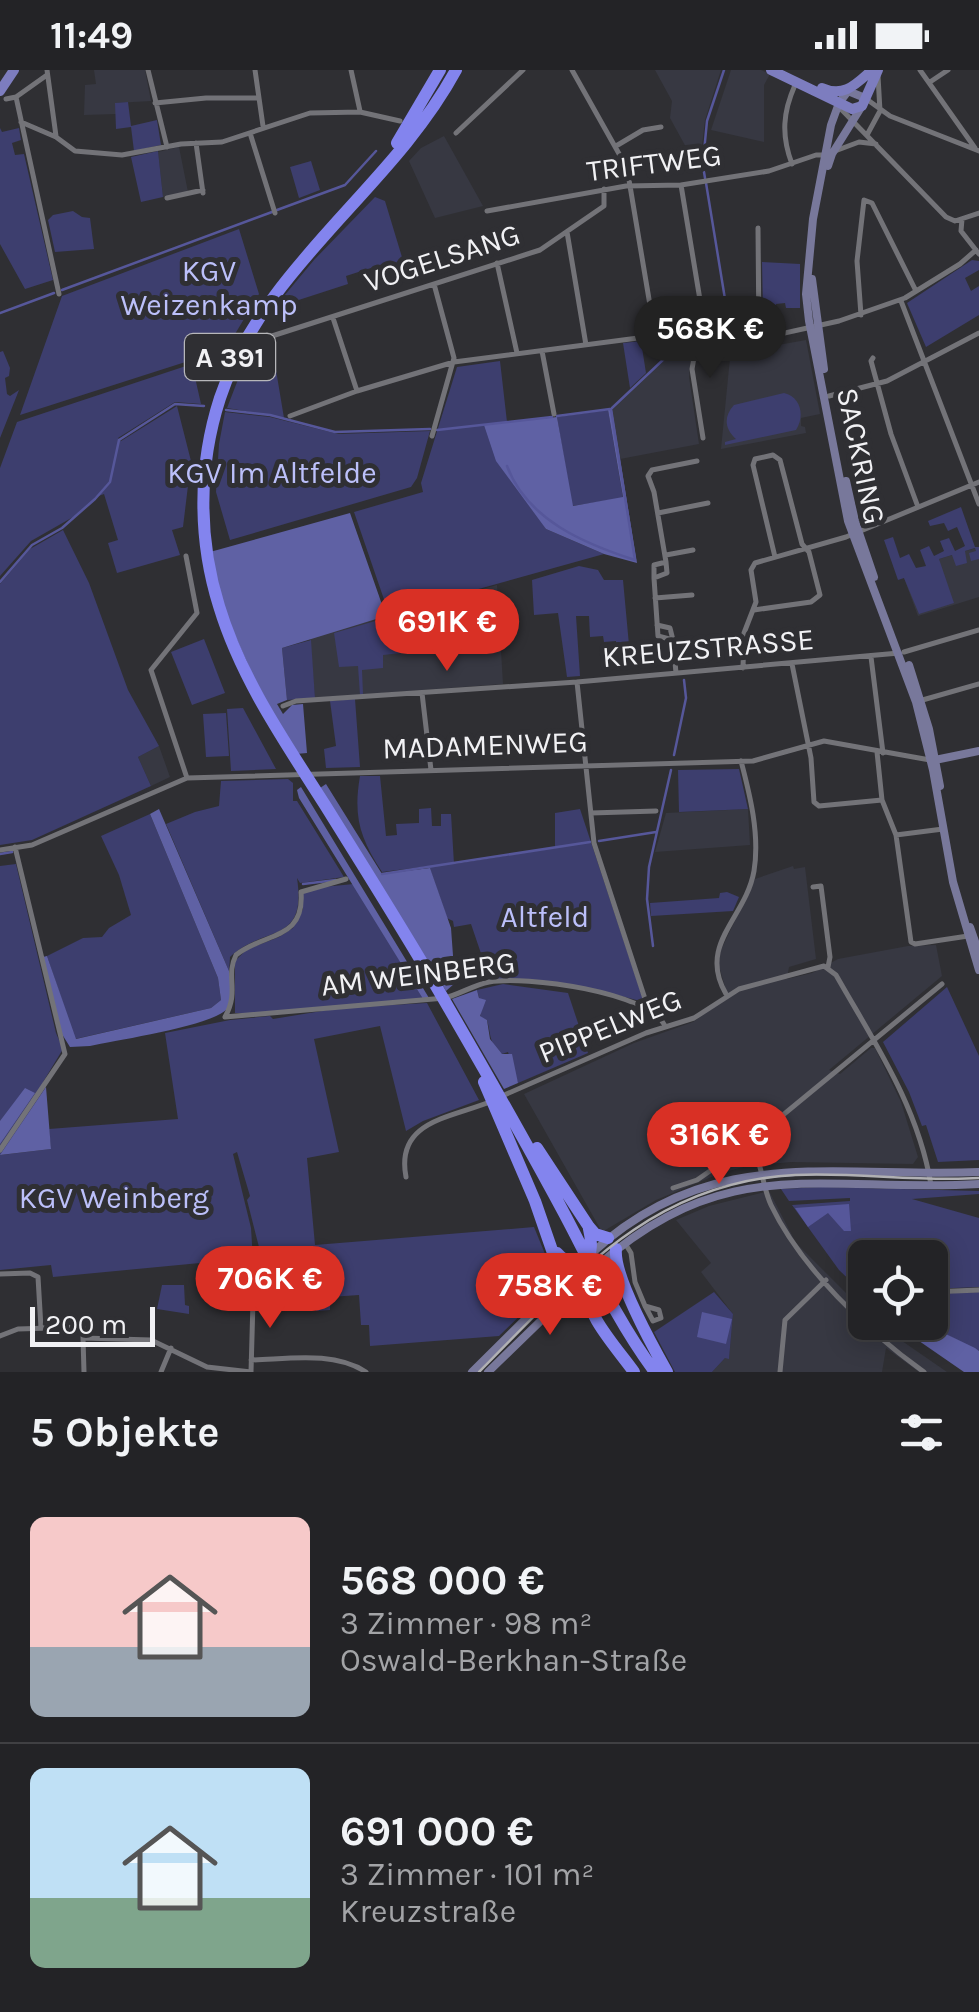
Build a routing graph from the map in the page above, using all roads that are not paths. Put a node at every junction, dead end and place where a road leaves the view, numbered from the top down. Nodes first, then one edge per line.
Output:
1 (14, 70) edge
2 (148, 70) edge
3 (255, 70) edge
4 (350, 70) edge
5 (440, 70) edge
6 (456, 70) edge
7 (523, 70) edge
8 (572, 70) edge
9 (771, 70) edge
10 (784, 70) edge
11 (875, 70) edge
12 (920, 70) edge
13 (948, 70) edge
14 (47, 72) edge
15 (796, 82) junction
16 (930, 82) junction
17 (848, 91) junction
18 (3, 95) edge
19 (831, 96) junction
20 (16, 97) junction
21 (258, 98) junction
22 (864, 102) junction
23 (155, 103) junction
24 (880, 111) junction
25 (360, 112) junction
26 (400, 121) dead end
27 (22, 122) junction
28 (854, 122) junction
29 (661, 126) dead end
30 (263, 127) junction
31 (35, 129) junction
32 (250, 133) junction
33 (456, 134) dead end
34 (868, 135) junction
35 (56, 137) junction
36 (26, 142) junction
37 (196, 143) junction
38 (397, 143) junction
39 (876, 144) junction
40 (616, 146) junction
41 (167, 147) junction
42 (977, 150) edge
43 (828, 156) junction
44 (792, 164) junction
45 (632, 186) junction
46 (681, 186) junction
47 (604, 189) junction
48 (167, 198) dead end
49 (487, 211) dead end
50 (979, 212) edge
51 (276, 213) dead end
52 (962, 219) junction
53 (758, 228) dead end
54 (567, 232) junction
55 (977, 252) edge
56 (497, 264) junction
57 (434, 284) junction
58 (916, 291) junction
59 (59, 294) dead end
60 (901, 301) junction
61 (862, 315) junction
62 (332, 316) junction
63 (814, 327) junction
64 (979, 332) edge
65 (267, 335) dead end
66 (655, 336) junction
67 (697, 339) junction
68 (760, 339) junction
69 (586, 345) junction
70 (542, 351) junction
71 (517, 354) junction
72 (874, 358) dead end
73 (454, 362) junction
74 (926, 363) junction
75 (877, 384) junction
76 (357, 391) junction
77 (830, 396) junction
78 (554, 414) dead end
79 (290, 416) dead end
80 (432, 436) dead end
81 (704, 438) dead end
82 (697, 461) dead end
83 (976, 484) edge
84 (708, 504) dead end
85 (979, 504) edge
86 (918, 507) junction
87 (658, 513) junction
88 (856, 533) junction
89 (805, 548) junction
90 (693, 550) dead end
91 (199, 551) junction
92 (775, 557) junction
93 (666, 558) junction
94 (692, 596) dead end
95 (655, 598) junction
96 (754, 610) junction
97 (657, 626) junction
98 (979, 630) edge
99 (673, 640) junction
100 (901, 653) junction
101 (871, 657) junction
102 (792, 664) junction
103 (743, 668) junction
104 (676, 673) junction
105 (577, 682) junction
106 (979, 684) edge
107 (422, 694) junction
108 (919, 701) junction
109 (282, 706) dead end
110 (808, 743) junction
111 (979, 751) edge
112 (880, 753) junction
113 (933, 760) junction
114 (741, 761) junction
115 (586, 764) junction
116 (431, 770) junction
117 (187, 778) junction
118 (882, 800) junction
119 (656, 811) dead end
120 (591, 813) junction
121 (944, 829) junction
122 (896, 835) junction
123 (16, 848) junction
124 (0, 850) edge
125 (346, 880) dead end
126 (813, 887) dead end
127 (971, 936) junction
128 (977, 951) edge
129 (828, 967) junction
130 (979, 970) edge
131 (942, 984) dead end
132 (726, 994) junction
133 (648, 1008) junction
134 (665, 1026) junction
135 (874, 1040) junction
136 (506, 1115) junction
137 (752, 1144) junction
138 (0, 1150) edge
139 (979, 1172) edge
140 (929, 1173) junction
141 (406, 1177) dead end
142 (979, 1184) edge
143 (931, 1185) junction
144 (673, 1188) dead end
145 (553, 1248) junction
146 (600, 1256) junction
147 (0, 1274) edge
148 (826, 1280) junction
149 (564, 1282) junction
150 (624, 1284) junction
151 (979, 1290) edge
152 (948, 1291) edge
153 (597, 1296) junction
154 (563, 1298) junction
155 (253, 1301) dead end
156 (646, 1306) dead end
157 (41, 1328) junction
158 (0, 1336) edge
159 (84, 1338) junction
160 (171, 1348) junction
161 (251, 1360) junction
162 (84, 1372) edge
163 (161, 1372) edge
164 (252, 1372) edge
165 (366, 1372) edge
166 (472, 1372) edge
167 (488, 1372) edge
168 (634, 1372) edge
169 (647, 1372) edge
170 (655, 1372) edge
171 (668, 1372) edge
172 (780, 1372) edge
173 (924, 1372) edge

1 - 18 main road
2 - 23 street
3 - 21 street
4 - 25 street
5 - 38 highway
6 - 38 highway, A 391
6 - 91 highway, A 391
7 - 33 street
8 - 40 street
9 - 15 main road
10 - 19 main road
11 - 17 main road
11 - 22 main road
11 - 24 street
12 - 16 street
13 - 16 street
14 - 20 street
14 - 35 street
15 - 19 main road
15 - 44 street
16 - 42 street
17 - 19 main road
17 - 19 main road
17 - 22 main road
18 - 20 street
19 - 22 main road
19 - 28 street
19 - 43 main road, SACKRING
20 - 27 street
21 - 23 street
21 - 30 street
22 - 24 street
22 - 28 main road
23 - 41 street
24 - 34 street
24 - 42 street
25 - 26 street
25 - 30 street
27 - 31 street
27 - 36 street
28 - 34 street
28 - 43 main road
29 - 40 street
30 - 32 street
31 - 35 street
31 - 36 street
32 - 37 street
32 - 51 street
34 - 39 street
35 - 41 street
36 - 59 street
37 - 41 street
37 - 48 street
38 - 91 highway, A 391
39 - 43 street, TRIFTWEG
39 - 52 street
40 - 45 street
43 - 44 street, TRIFTWEG
43 - 63 main road, SACKRING
44 - 46 street, TRIFTWEG
45 - 46 street, TRIFTWEG
45 - 47 street, TRIFTWEG
45 - 66 street
46 - 67 street
47 - 49 street, TRIFTWEG
47 - 54 street, VOGELSANG
50 - 52 street
52 - 55 street
53 - 68 street
54 - 56 street, VOGELSANG
54 - 69 street
55 - 58 street
56 - 57 street, VOGELSANG
56 - 71 street
57 - 62 street, VOGELSANG
57 - 73 street
58 - 60 street
58 - 61 street
60 - 61 street
60 - 74 street
61 - 63 street
62 - 65 street, VOGELSANG
62 - 76 street
63 - 68 street
63 - 77 main road, SACKRING
63 - 88 main road, SACKRING
64 - 74 street
66 - 67 street
66 - 69 street
67 - 68 street
67 - 81 street
69 - 70 street
70 - 71 street
70 - 78 street
71 - 73 street
72 - 75 street
73 - 76 street
73 - 80 street
74 - 75 street
74 - 83 street
75 - 77 street
75 - 86 street
76 - 79 street
77 - 88 main road, SACKRING
82 - 87 street
83 - 85 street
83 - 86 street
84 - 87 street
86 - 88 street
87 - 93 street
88 - 89 street
88 - 100 main road, SACKRING
89 - 92 street
89 - 92 street
89 - 96 street
90 - 93 street
91 - 117 street
91 - 136 highway, A 391
92 - 96 street
93 - 95 street
94 - 95 street
95 - 97 street
96 - 103 street
97 - 99 street
97 - 99 street
98 - 100 street, KREUZSTRASSE
99 - 104 street
100 - 101 street, KREUZSTRASSE
100 - 108 main road, SACKRING
101 - 102 street, KREUZSTRASSE
101 - 112 street
102 - 103 street, KREUZSTRASSE
102 - 110 street
103 - 104 street, KREUZSTRASSE
104 - 105 street, KREUZSTRASSE
105 - 107 street, KREUZSTRASSE
105 - 115 street
106 - 108 street
107 - 109 street, KREUZSTRASSE
107 - 116 street
108 - 113 main road, SACKRING
110 - 112 street, MADAMENWEG
110 - 114 street, MADAMENWEG
110 - 118 street
111 - 113 main road, MADAMENWEG
112 - 113 street, MADAMENWEG
112 - 118 street
113 - 121 main road, SACKRING
114 - 115 street, MADAMENWEG
114 - 132 street
115 - 116 street, MADAMENWEG
115 - 120 street
116 - 117 street, MADAMENWEG
117 - 123 street, MADAMENWEG
118 - 122 street
119 - 120 street
120 - 133 street
121 - 122 street
121 - 127 main road, SACKRING
122 - 127 street
123 - 124 street, MADAMENWEG
123 - 138 street
125 - 133 street, AM WEINBERG
126 - 129 street
127 - 128 main road, SACKRING
128 - 130 main road, SACKRING
129 - 132 street, PIPPELWEG
129 - 135 street
131 - 135 street
132 - 134 street, PIPPELWEG
133 - 134 street
134 - 141 street, PIPPELWEG
135 - 137 street
135 - 140 street
136 - 145 highway
136 - 146 highway
136 - 153 highway
137 - 144 street
137 - 148 street
139 - 140 main road
140 - 143 street
140 - 146 main road
142 - 143 main road
143 - 146 main road
145 - 146 highway
145 - 149 highway
146 - 149 main road
146 - 150 highway
146 - 150 highway
146 - 153 highway
146 - 154 main road
146 - 156 street
147 - 157 street
148 - 172 street
148 - 173 street
149 - 166 main road
150 - 171 highway
151 - 152 street
153 - 154 highway
153 - 168 highway
153 - 169 highway
153 - 170 highway
154 - 167 main road
155 - 161 street
157 - 158 street
157 - 159 street
159 - 160 street
159 - 162 street
160 - 163 street
160 - 164 street
161 - 164 street
161 - 165 street

